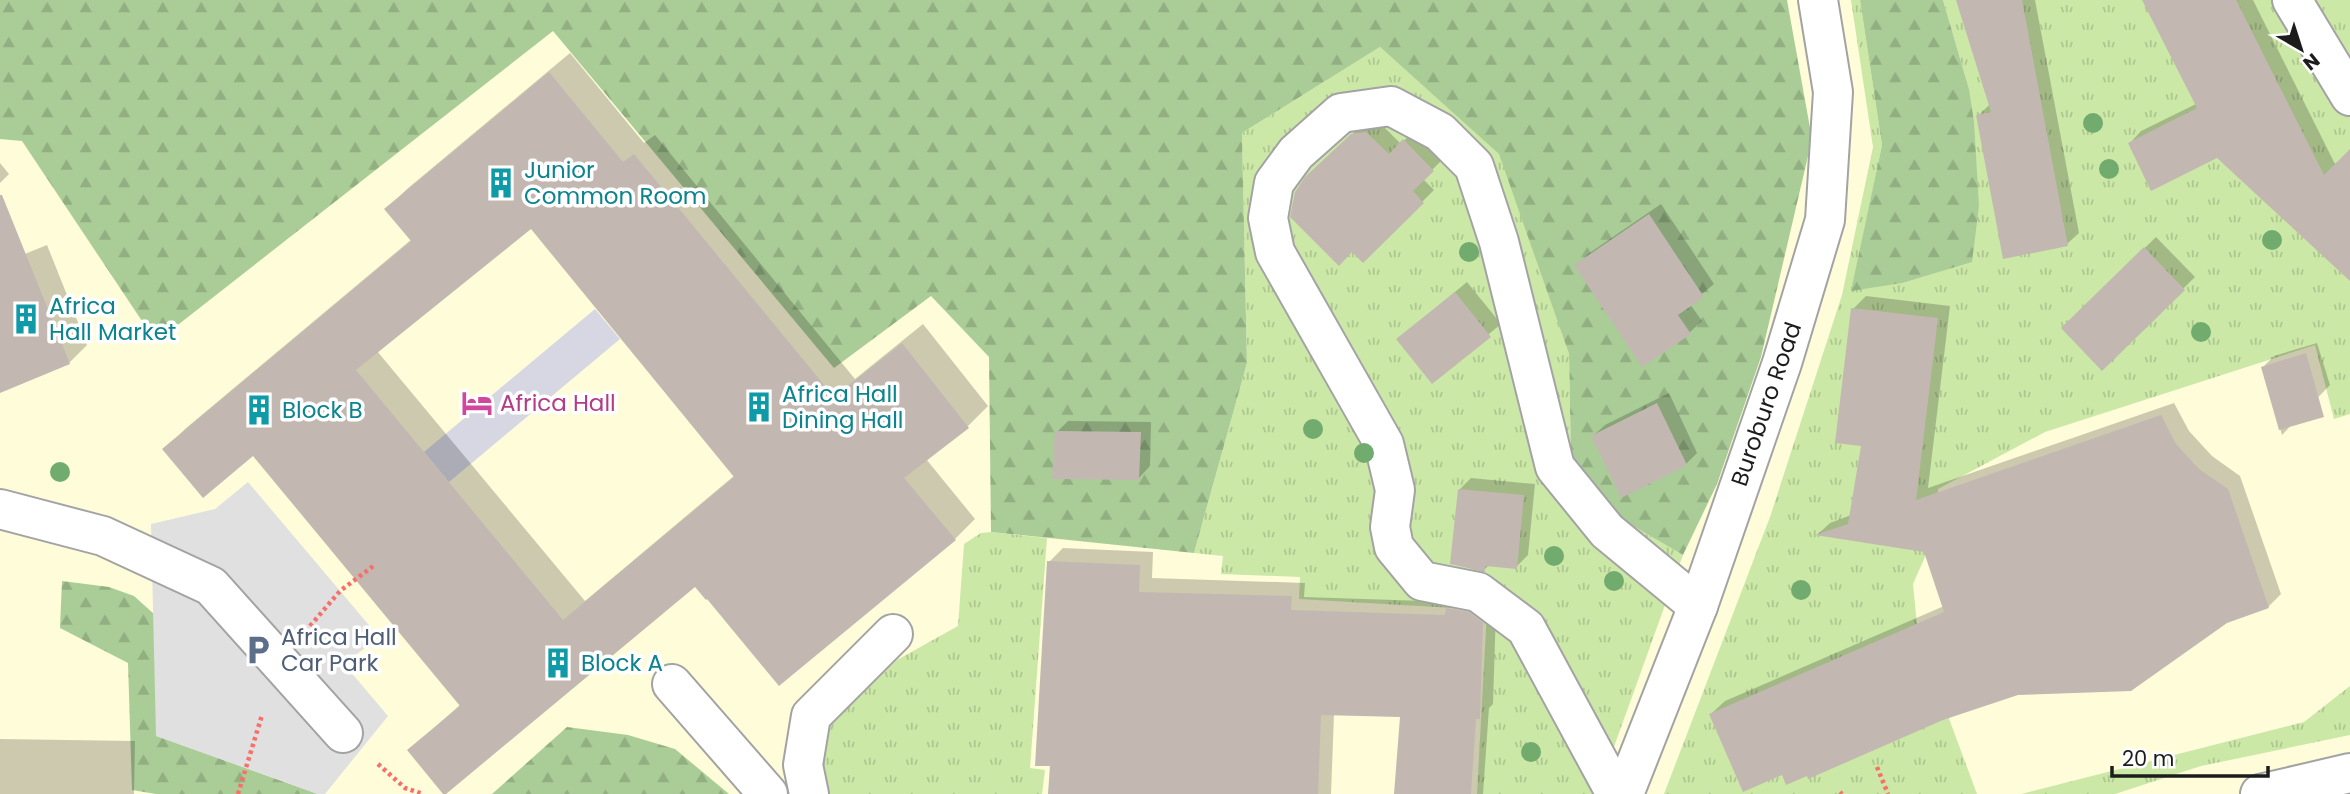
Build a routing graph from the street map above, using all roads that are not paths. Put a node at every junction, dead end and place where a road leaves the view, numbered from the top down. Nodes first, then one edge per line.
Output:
1 (1818, 0) edge
2 (2292, 0) edge
3 (2350, 96) edge
4 (0, 509) edge
5 (1698, 606) junction
6 (894, 634) dead end
7 (672, 684) dead end
8 (342, 733) road end
9 (2350, 773) edge
10 (768, 794) edge
11 (809, 794) edge
12 (1616, 794) edge
13 (1624, 794) edge
14 (2260, 794) edge

1 - 5 street, Buroburo Road
2 - 3 street
4 - 8 street
5 - 12 street
5 - 13 street, Buroburo Road
6 - 11 street
7 - 10 street
9 - 14 street

